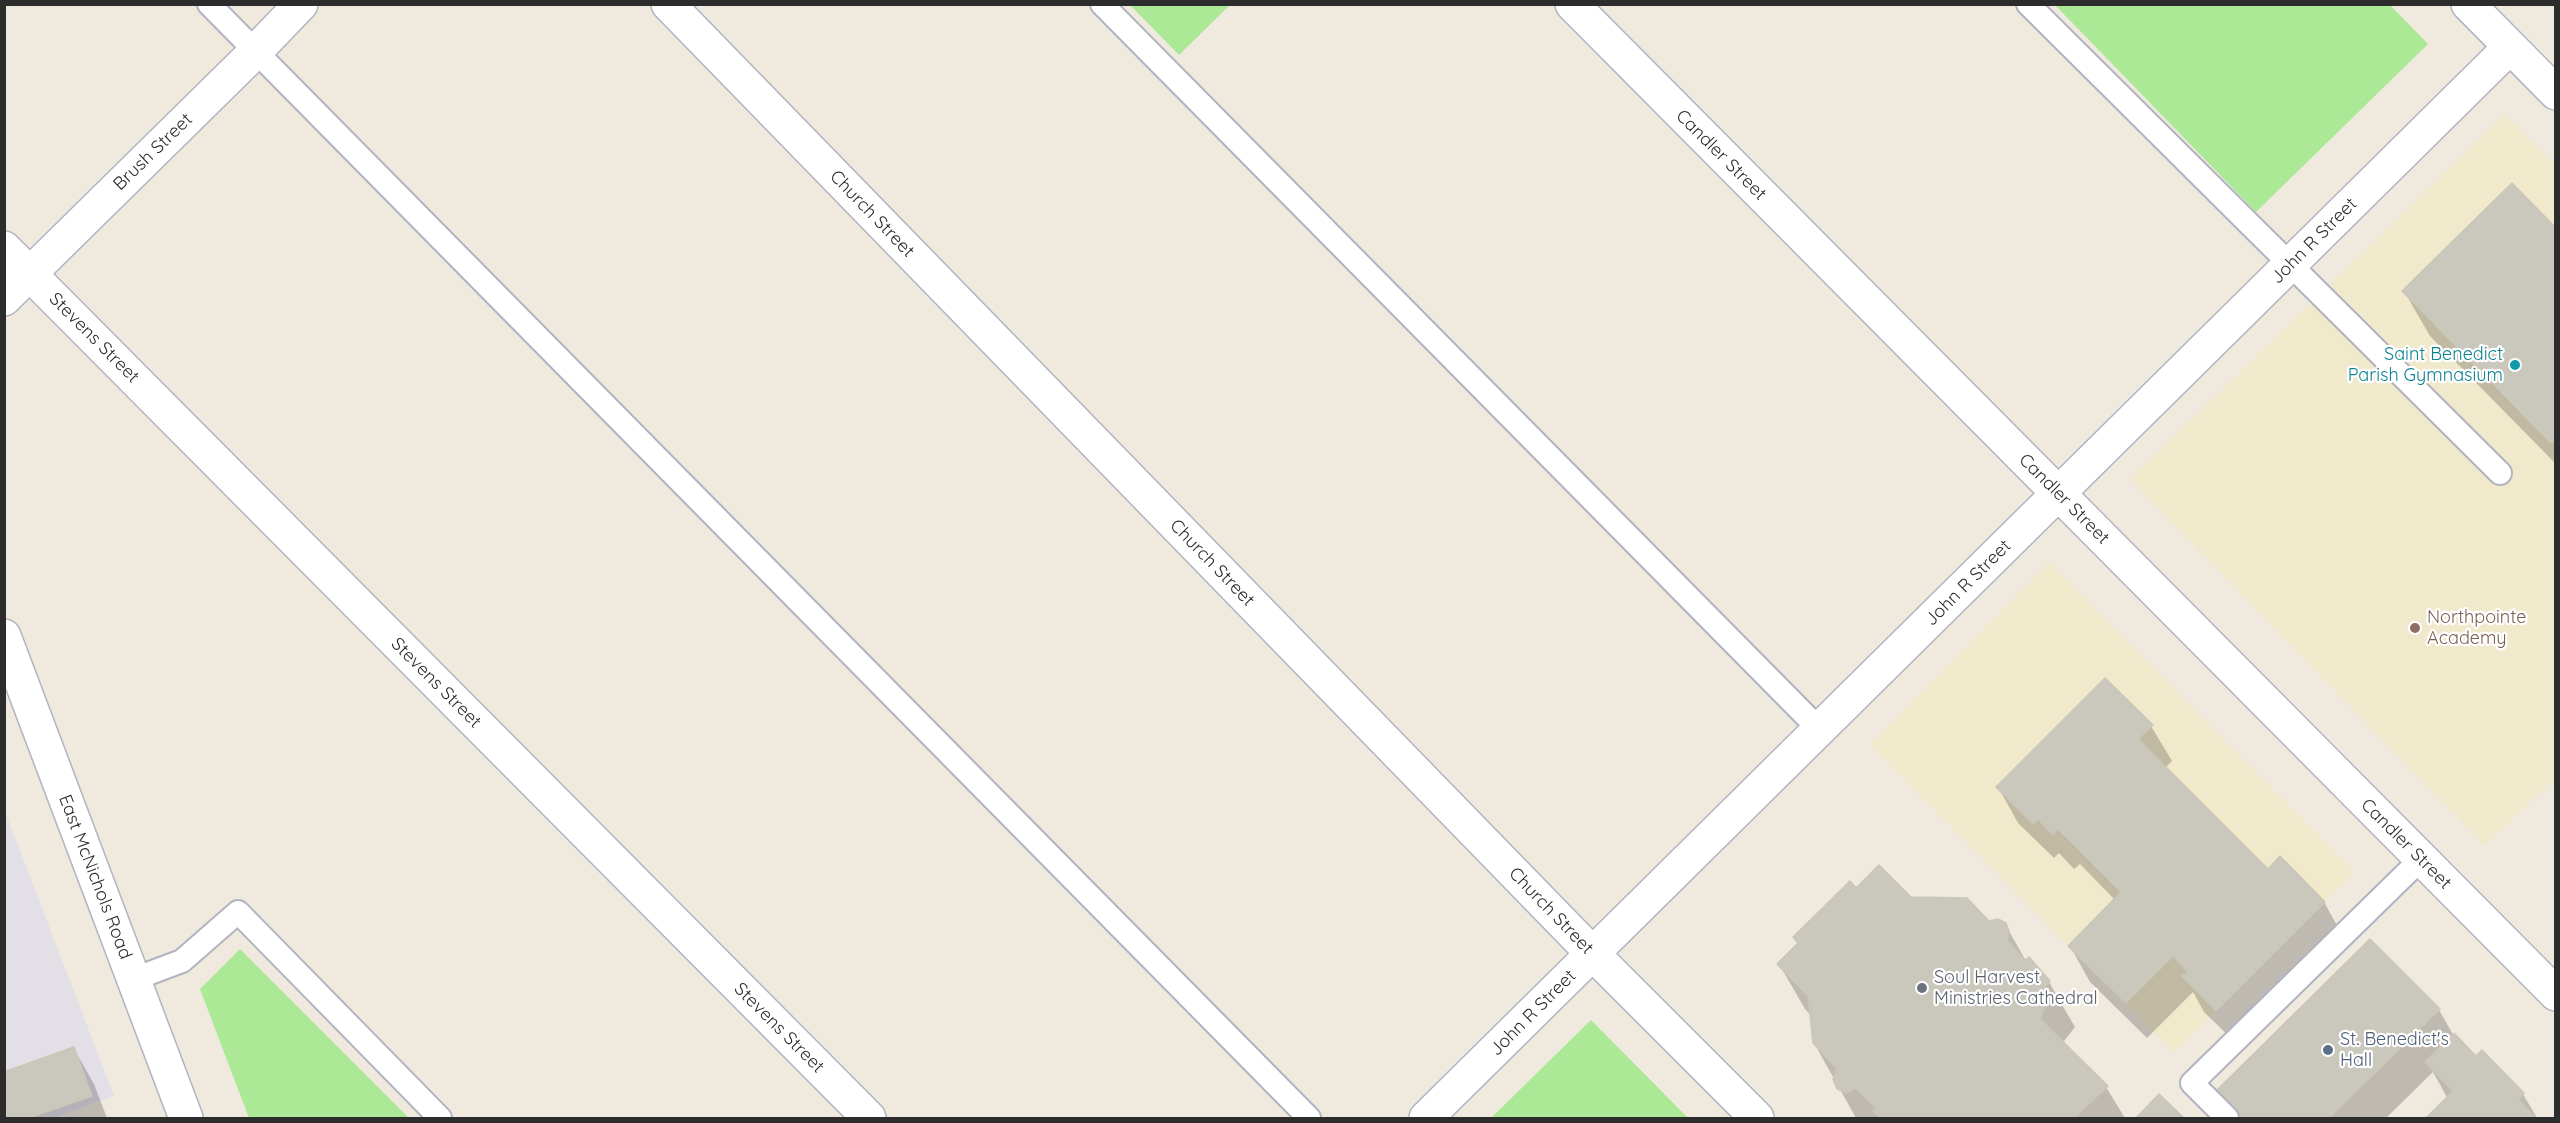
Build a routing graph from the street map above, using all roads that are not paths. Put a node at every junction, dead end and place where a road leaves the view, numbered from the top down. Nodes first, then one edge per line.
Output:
1 (209, 4) edge
2 (301, 4) edge
3 (668, 4) edge
4 (1102, 4) edge
5 (1572, 4) edge
6 (2028, 4) edge
7 (2468, 4) edge
8 (2510, 47) junction
9 (255, 52) junction
10 (2556, 93) edge
11 (4, 248) edge
12 (2289, 266) junction
13 (30, 273) junction
14 (4, 299) edge
15 (2500, 473) dead end
16 (2059, 494) junction
17 (4, 636) edge
18 (1820, 730) junction
19 (2421, 859) junction
20 (1593, 954) junction
21 (134, 979) junction
22 (2556, 994) edge
23 (186, 1119) edge
24 (440, 1119) edge
25 (869, 1119) edge
26 (1309, 1119) edge
27 (1426, 1119) edge
28 (1757, 1119) edge
29 (2227, 1119) edge

1 - 9 lane
2 - 9 street, Brush Street
3 - 20 street, Church Street
4 - 18 lane
5 - 16 street, Candler Street
6 - 12 lane
7 - 8 street
8 - 10 street
8 - 12 street, John R Street
9 - 13 street, Brush Street
9 - 26 lane
11 - 13 street, Stevens Street
12 - 15 lane
12 - 16 street, John R Street
13 - 14 street, Brush Street
13 - 25 street, Stevens Street
16 - 18 street, John R Street
16 - 19 street, Candler Street
17 - 21 street, East McNichols Road
18 - 20 street, John R Street
19 - 22 street, Candler Street
19 - 29 lane
20 - 27 street, John R Street
20 - 28 street, Church Street
21 - 23 street, East McNichols Road
21 - 24 lane

